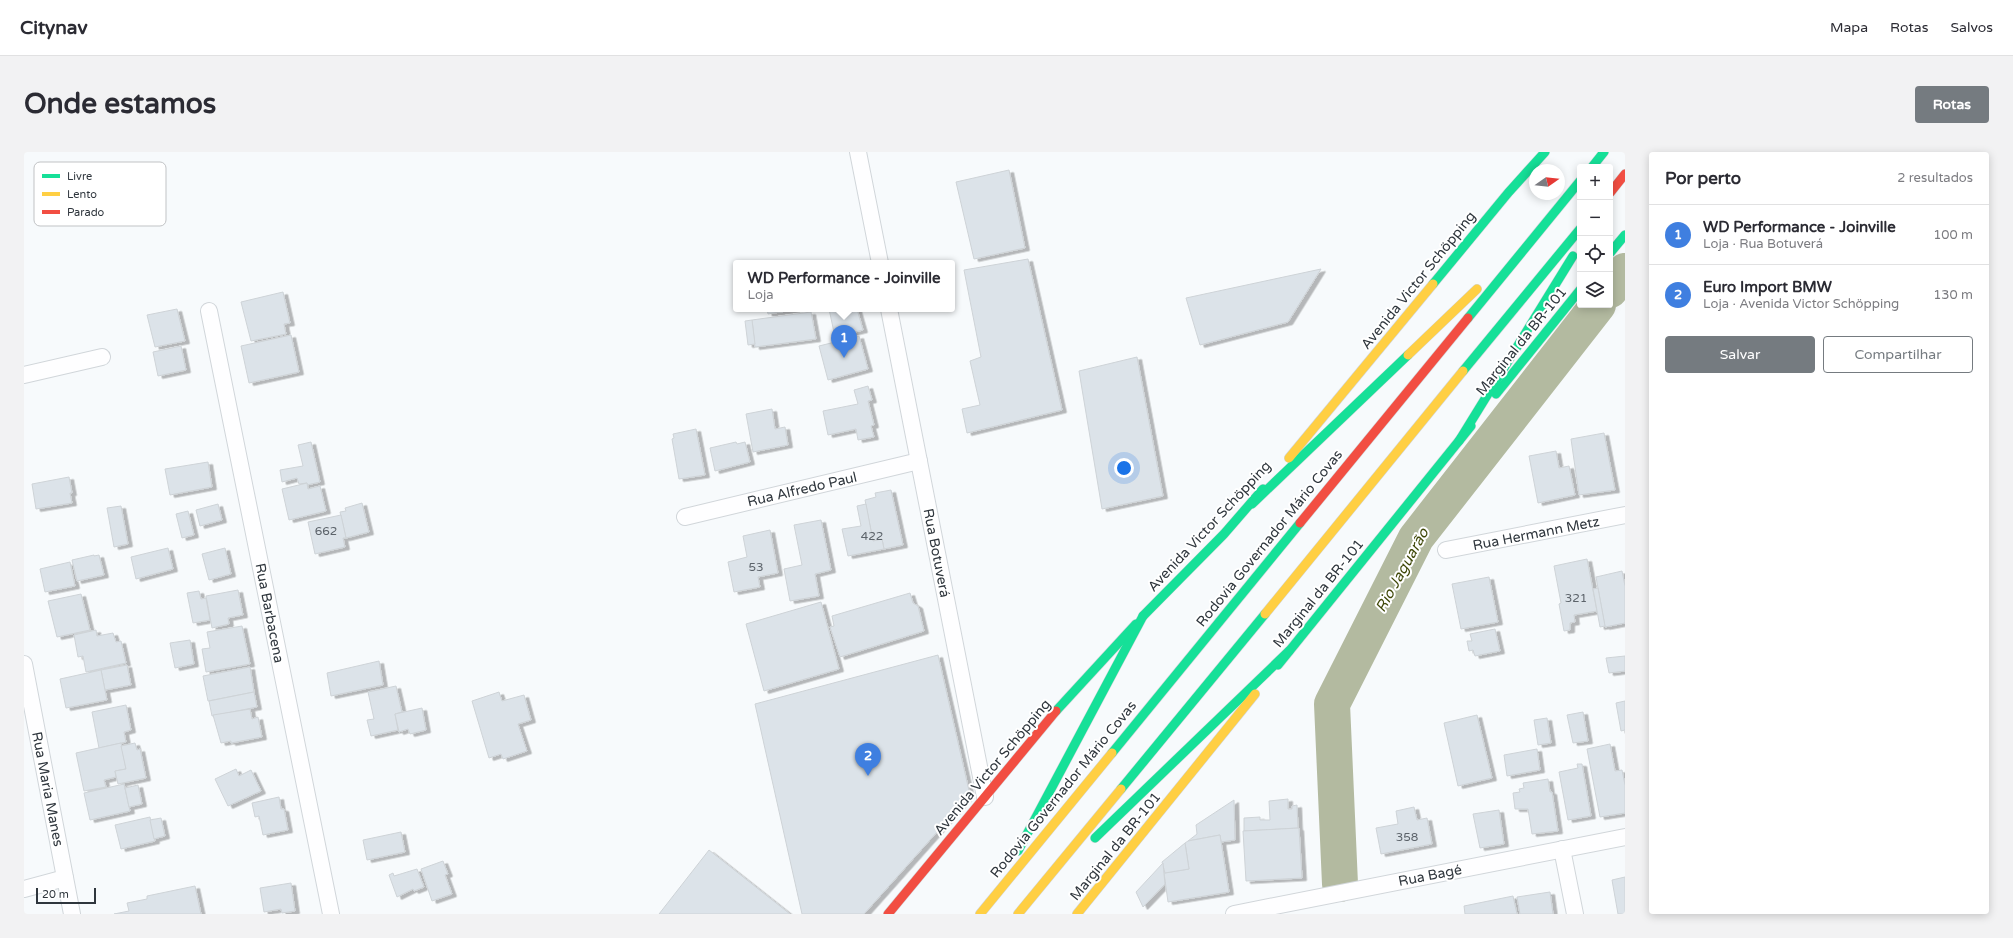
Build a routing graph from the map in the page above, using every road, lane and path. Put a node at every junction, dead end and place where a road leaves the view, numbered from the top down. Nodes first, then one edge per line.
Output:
1 (858, 152) edge
2 (1544, 152) edge
3 (1604, 152) edge
4 (1594, 164) edge
5 (1625, 174) edge
6 (1618, 182) junction
7 (1577, 185) edge
8 (1613, 189) edge
9 (1613, 191) edge
10 (1547, 221) junction
11 (1577, 233) edge
12 (1625, 235) edge
13 (1577, 249) edge
14 (1613, 249) edge
15 (879, 260) edge
16 (1577, 294) edge
17 (209, 312) dead end
18 (890, 312) edge
19 (102, 357) dead end
20 (24, 375) edge
21 (1459, 441) junction
22 (919, 461) junction
23 (1252, 504) junction
24 (685, 516) dead end
25 (1625, 516) edge
26 (1446, 550) dead end
27 (1143, 616) junction
28 (1289, 651) junction
29 (24, 664) edge
30 (985, 797) junction
31 (1625, 837) edge
32 (1562, 849) junction
33 (65, 878) junction
34 (24, 889) edge
35 (995, 895) junction
36 (1025, 905) junction
37 (72, 914) edge
38 (331, 914) edge
39 (888, 914) edge
40 (980, 914) edge
41 (1018, 914) edge
42 (1077, 914) edge
43 (1234, 914) edge
44 (1575, 914) edge

1 - 15 street
2 - 23 main road, Avenida Victor Schöpping
3 - 4 main road
5 - 6 main road
6 - 8 main road
6 - 9 main road
7 - 10 main road, Rodovia Governador Mário Covas
10 - 23 main road
10 - 35 main road, Rodovia Governador Mário Covas
11 - 36 main road
12 - 14 main road
13 - 21 main road
16 - 21 main road, Marginal da BR-101
17 - 38 street, Rua Barbacena
18 - 22 street, Rua Botuverá
19 - 20 street
21 - 28 main road, Marginal da BR-101
22 - 24 street, Rua Alfredo Paul
22 - 30 street, Rua Botuverá
23 - 27 main road, Avenida Victor Schöpping
25 - 26 street, Rua Hermann Metz
27 - 30 main road, Avenida Victor Schöpping
27 - 35 main road
28 - 36 main road
28 - 42 main road, Marginal da BR-101
29 - 33 street, Rua Maria Manes
30 - 39 main road, Avenida Victor Schöpping
31 - 32 street, Rua Bagé
32 - 43 street, Rua Bagé
32 - 44 street
33 - 34 street
33 - 37 street, Rua Maria Manes
35 - 40 main road, Rodovia Governador Mário Covas
36 - 41 main road

